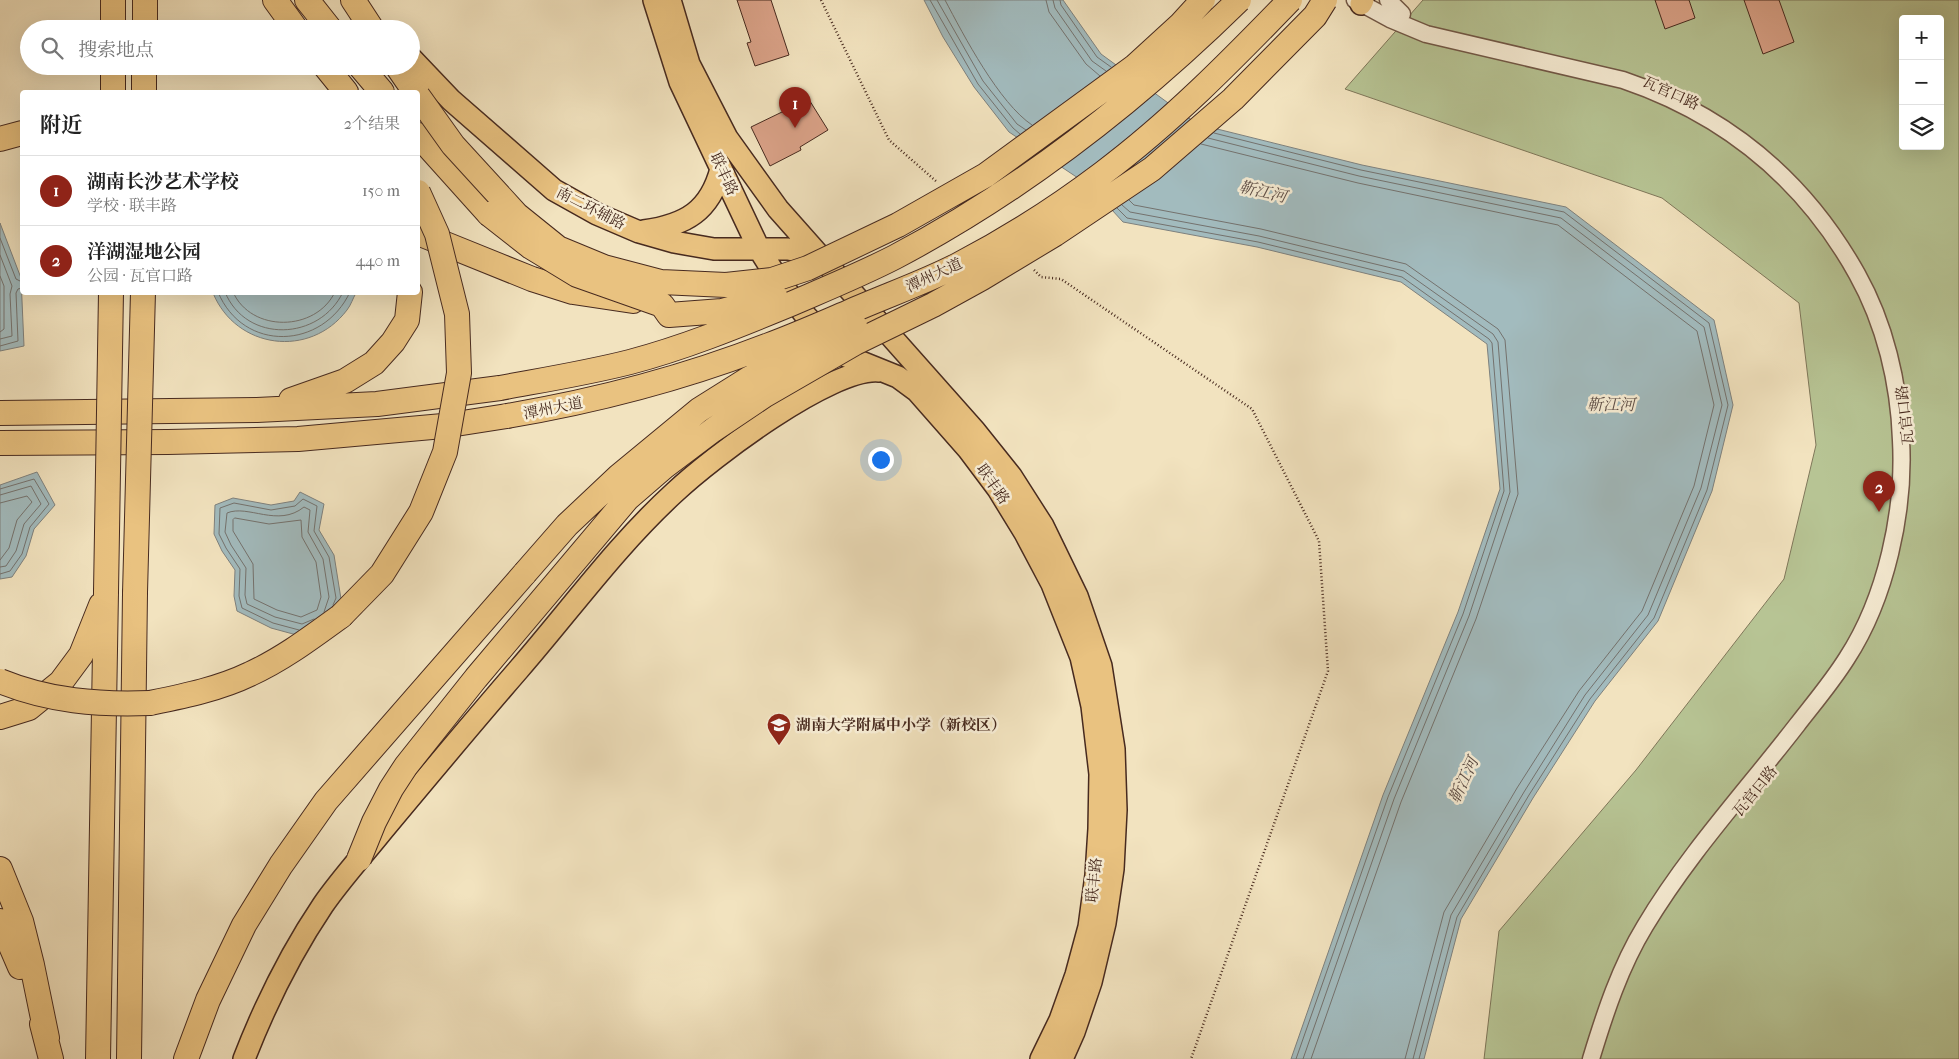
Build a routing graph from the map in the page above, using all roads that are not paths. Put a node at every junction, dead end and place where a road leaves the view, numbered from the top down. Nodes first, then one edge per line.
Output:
1 (113, 0) edge
2 (145, 0) edge
3 (275, 0) edge
4 (307, 0) edge
5 (355, 0) edge
6 (654, 0) edge
7 (670, 0) edge
8 (1203, 0) edge
9 (1239, 0) edge
10 (1290, 0) edge
11 (1325, 0) edge
12 (1388, 0) edge
13 (1363, 1) edge
14 (1402, 14) junction
15 (113, 20) edge
16 (145, 20) edge
17 (289, 20) edge
18 (323, 20) edge
19 (367, 20) edge
20 (375, 20) edge
21 (420, 67) edge
22 (113, 75) edge
23 (144, 75) edge
24 (332, 75) edge
25 (368, 75) edge
26 (403, 75) edge
27 (113, 90) edge
28 (144, 90) edge
29 (344, 90) edge
30 (380, 90) edge
31 (414, 90) edge
32 (420, 99) edge
33 (20, 133) edge
34 (420, 137) edge
35 (0, 139) edge
36 (722, 169) junction
37 (986, 175) junction
38 (420, 196) edge
39 (639, 232) junction
40 (420, 234) edge
41 (714, 249) junction
42 (759, 249) junction
43 (818, 255) junction
44 (1029, 257) junction
45 (111, 295) edge
46 (143, 295) edge
47 (410, 295) edge
48 (662, 305) junction
49 (884, 371) junction
50 (810, 396) junction
51 (257, 410) junction
52 (0, 414) edge
53 (0, 443) edge
54 (106, 592) junction
55 (0, 681) edge
56 (0, 717) edge
57 (360, 859) junction
58 (0, 869) edge
59 (0, 921) edge
60 (49, 1048) edge
61 (98, 1059) edge
62 (129, 1059) edge
63 (186, 1059) edge
64 (244, 1059) edge
65 (1041, 1059) edge
66 (1062, 1059) edge
67 (1592, 1059) edge
68 (1598, 1059) edge

1 - 15 highway
2 - 16 highway
3 - 17 highway
4 - 18 highway
5 - 19 highway
5 - 20 main road
6 - 36 main road, 联丰路
7 - 43 main road, 联丰路
8 - 37 highway, bridge
9 - 51 highway, 潭州大道, bridge
10 - 53 highway, 潭州大道, bridge
11 - 44 highway, bridge
12 - 14 street
13 - 14 street, 瓦官口路
13 - 67 street
14 - 68 street, 瓦官口路
21 - 39 main road, 南二环辅路
22 - 27 highway
23 - 28 highway
24 - 29 highway
25 - 30 highway
26 - 31 highway
32 - 37 highway, bridge
33 - 35 highway
34 - 48 highway, bridge
36 - 39 main road
36 - 42 main road, 联丰路
37 - 48 highway, bridge
38 - 55 highway, bridge
39 - 41 main road, 南二环辅路
40 - 48 highway, bridge
41 - 42 main road, 南二环辅路
41 - 50 main road
42 - 43 main road, 南二环辅路
42 - 49 main road, 联丰路
43 - 66 main road, 联丰路
44 - 57 highway, bridge
44 - 63 highway, bridge
45 - 54 highway, bridge
46 - 62 highway, bridge
47 - 51 highway
49 - 50 main road
49 - 65 main road, 联丰路
50 - 57 main road
51 - 52 highway
54 - 56 highway
54 - 61 highway
57 - 64 main road
58 - 60 highway
59 - 60 highway

